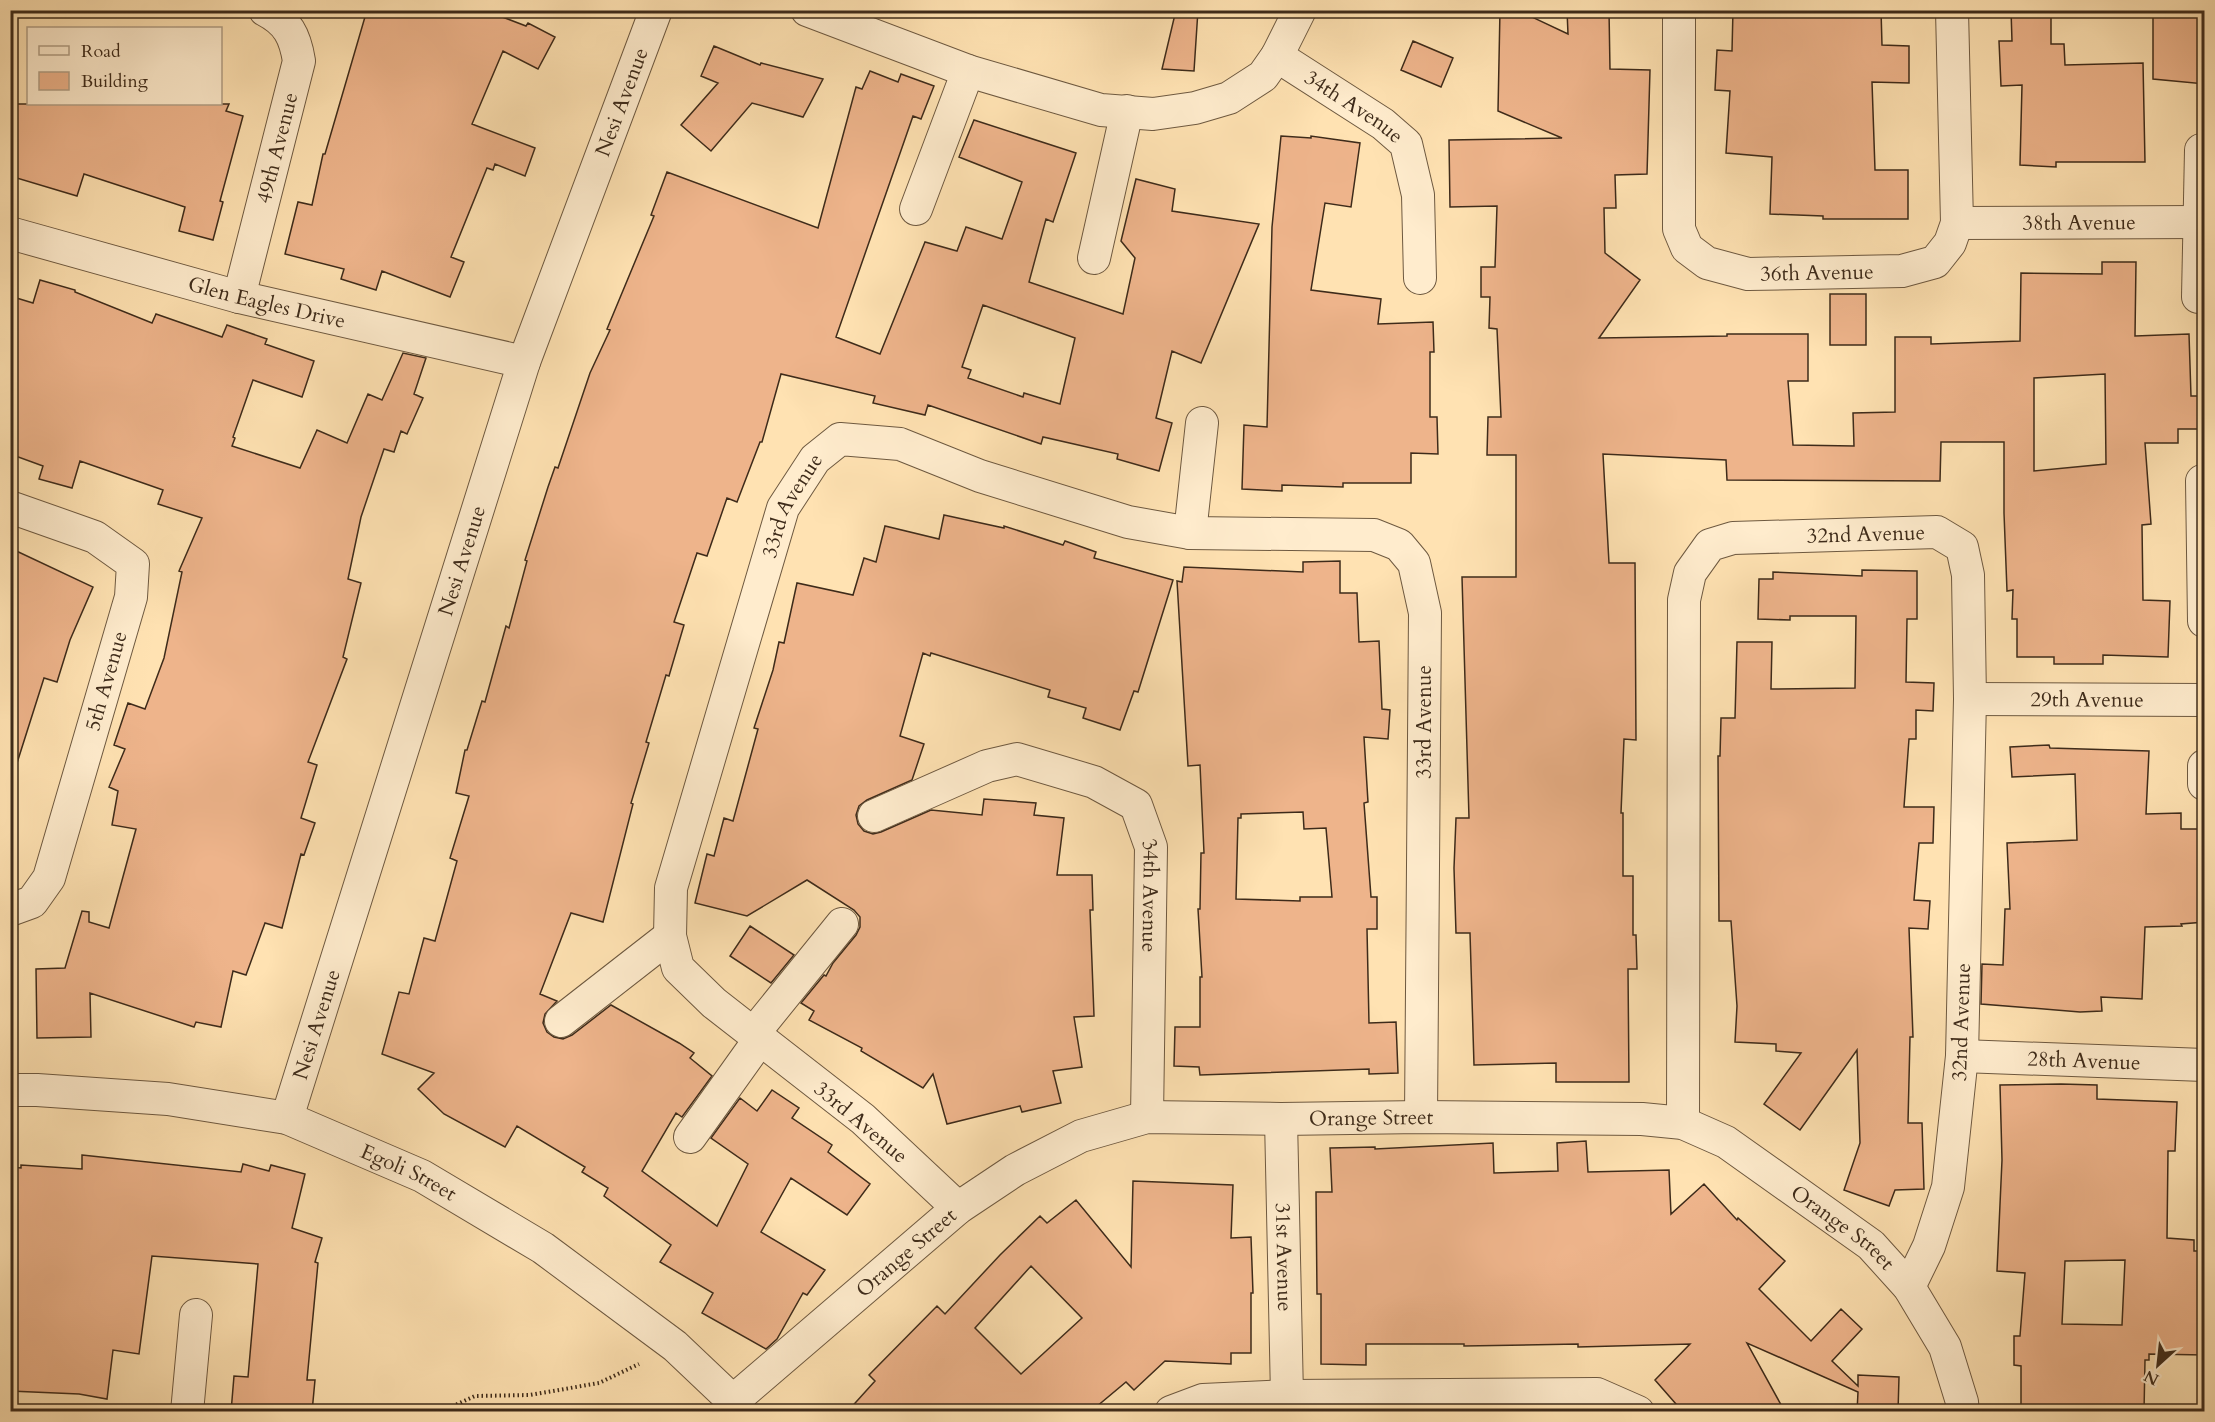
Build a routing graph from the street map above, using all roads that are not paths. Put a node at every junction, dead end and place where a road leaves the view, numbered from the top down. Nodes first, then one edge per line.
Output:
1 (265, 10) edge
2 (656, 10) edge
3 (807, 10) edge
4 (1300, 10) edge
5 (1679, 10) edge
6 (1952, 10) edge
7 (1277, 56) junction
8 (968, 71) junction
9 (1126, 111) junction
10 (2201, 150) dead end
11 (916, 209) dead end
12 (2199, 222) junction
13 (1957, 223) junction
14 (10, 233) edge
15 (1094, 258) dead end
16 (1420, 278) dead end
17 (239, 297) junction
18 (2198, 297) dead end
19 (524, 362) junction
20 (1202, 423) dead end
21 (2202, 480) dead end
22 (10, 507) edge
23 (1190, 533) junction
24 (2205, 621) edge
25 (1970, 699) junction
26 (2205, 700) edge
27 (2205, 766) edge
28 (2204, 784) edge
29 (874, 816) dead end
30 (10, 910) edge
31 (842, 924) dead end
32 (670, 936) junction
33 (561, 1021) dead end
34 (757, 1037) junction
35 (1962, 1056) junction
36 (2205, 1065) edge
37 (10, 1090) edge
38 (1147, 1117) junction
39 (1421, 1117) junction
40 (287, 1118) junction
41 (1281, 1119) junction
42 (1683, 1123) junction
43 (690, 1137) dead end
44 (958, 1208) junction
45 (1909, 1287) junction
46 (196, 1315) dead end
47 (1287, 1396) junction
48 (737, 1406) edge
49 (187, 1412) edge
50 (1172, 1412) edge
51 (1638, 1412) edge
52 (1963, 1412) edge

1 - 17 street, 49th Avenue
2 - 19 street, Nesi Avenue
3 - 8 street
4 - 7 street
5 - 13 street, 36th Avenue
6 - 13 street, 36th Avenue
7 - 9 street
7 - 16 street, 34th Avenue
8 - 9 street
8 - 11 street
9 - 15 street
10 - 12 street
12 - 13 street, 38th Avenue
12 - 18 street
14 - 17 street, Glen Eagles Drive
17 - 19 street, Glen Eagles Drive
19 - 40 street, Nesi Avenue
20 - 23 street
21 - 24 street
22 - 30 street, 5th Avenue
23 - 32 street, 33rd Avenue
23 - 39 street, 33rd Avenue
25 - 26 street, 29th Avenue
25 - 35 street, 32nd Avenue
25 - 42 street, 32nd Avenue
27 - 28 street
29 - 38 street, 34th Avenue
31 - 34 street
32 - 33 street
32 - 34 street, 33rd Avenue
34 - 43 street
34 - 44 street, 33rd Avenue
35 - 36 street, 28th Avenue
35 - 45 street, 32nd Avenue
37 - 40 street, Egoli Street
38 - 41 street, Orange Street
38 - 44 street, Orange Street
39 - 41 street, Orange Street
39 - 42 street, Orange Street
40 - 48 street, Egoli Street
41 - 47 street, 31st Avenue
42 - 45 street, Orange Street
44 - 48 street, Orange Street
45 - 52 street, Orange Street
46 - 49 street
47 - 50 street
47 - 51 street

